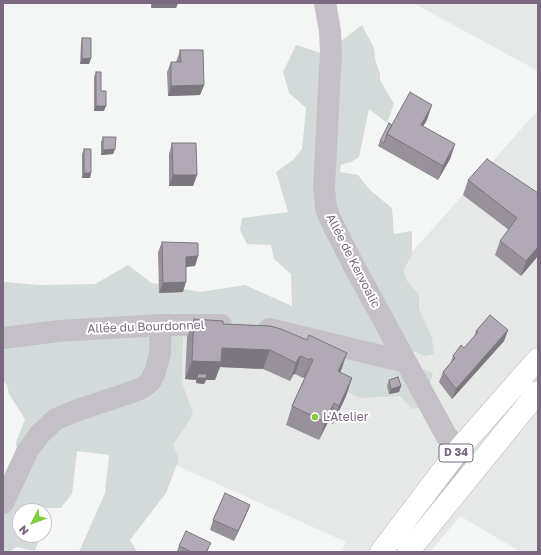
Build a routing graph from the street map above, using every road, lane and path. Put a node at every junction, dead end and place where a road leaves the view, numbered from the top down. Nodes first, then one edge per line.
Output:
1 (326, 3) edge
2 (161, 325) junction
3 (3, 338) edge
4 (538, 359) edge
5 (406, 362) junction
6 (538, 392) edge
7 (460, 448) junction
8 (3, 503) edge
9 (424, 530) junction
10 (381, 551) edge
11 (408, 552) edge

1 - 5 street, Allée de Kervoalic
2 - 3 street, Allée du Bourdonnel
2 - 5 street, Allée du Bourdonnel
2 - 8 street
4 - 7 main road, D 34
5 - 7 street, Allée de Kervoalic
6 - 9 main road, D 34
7 - 9 street
7 - 10 main road, D 34
9 - 11 main road, D 34
10 - 11 street

